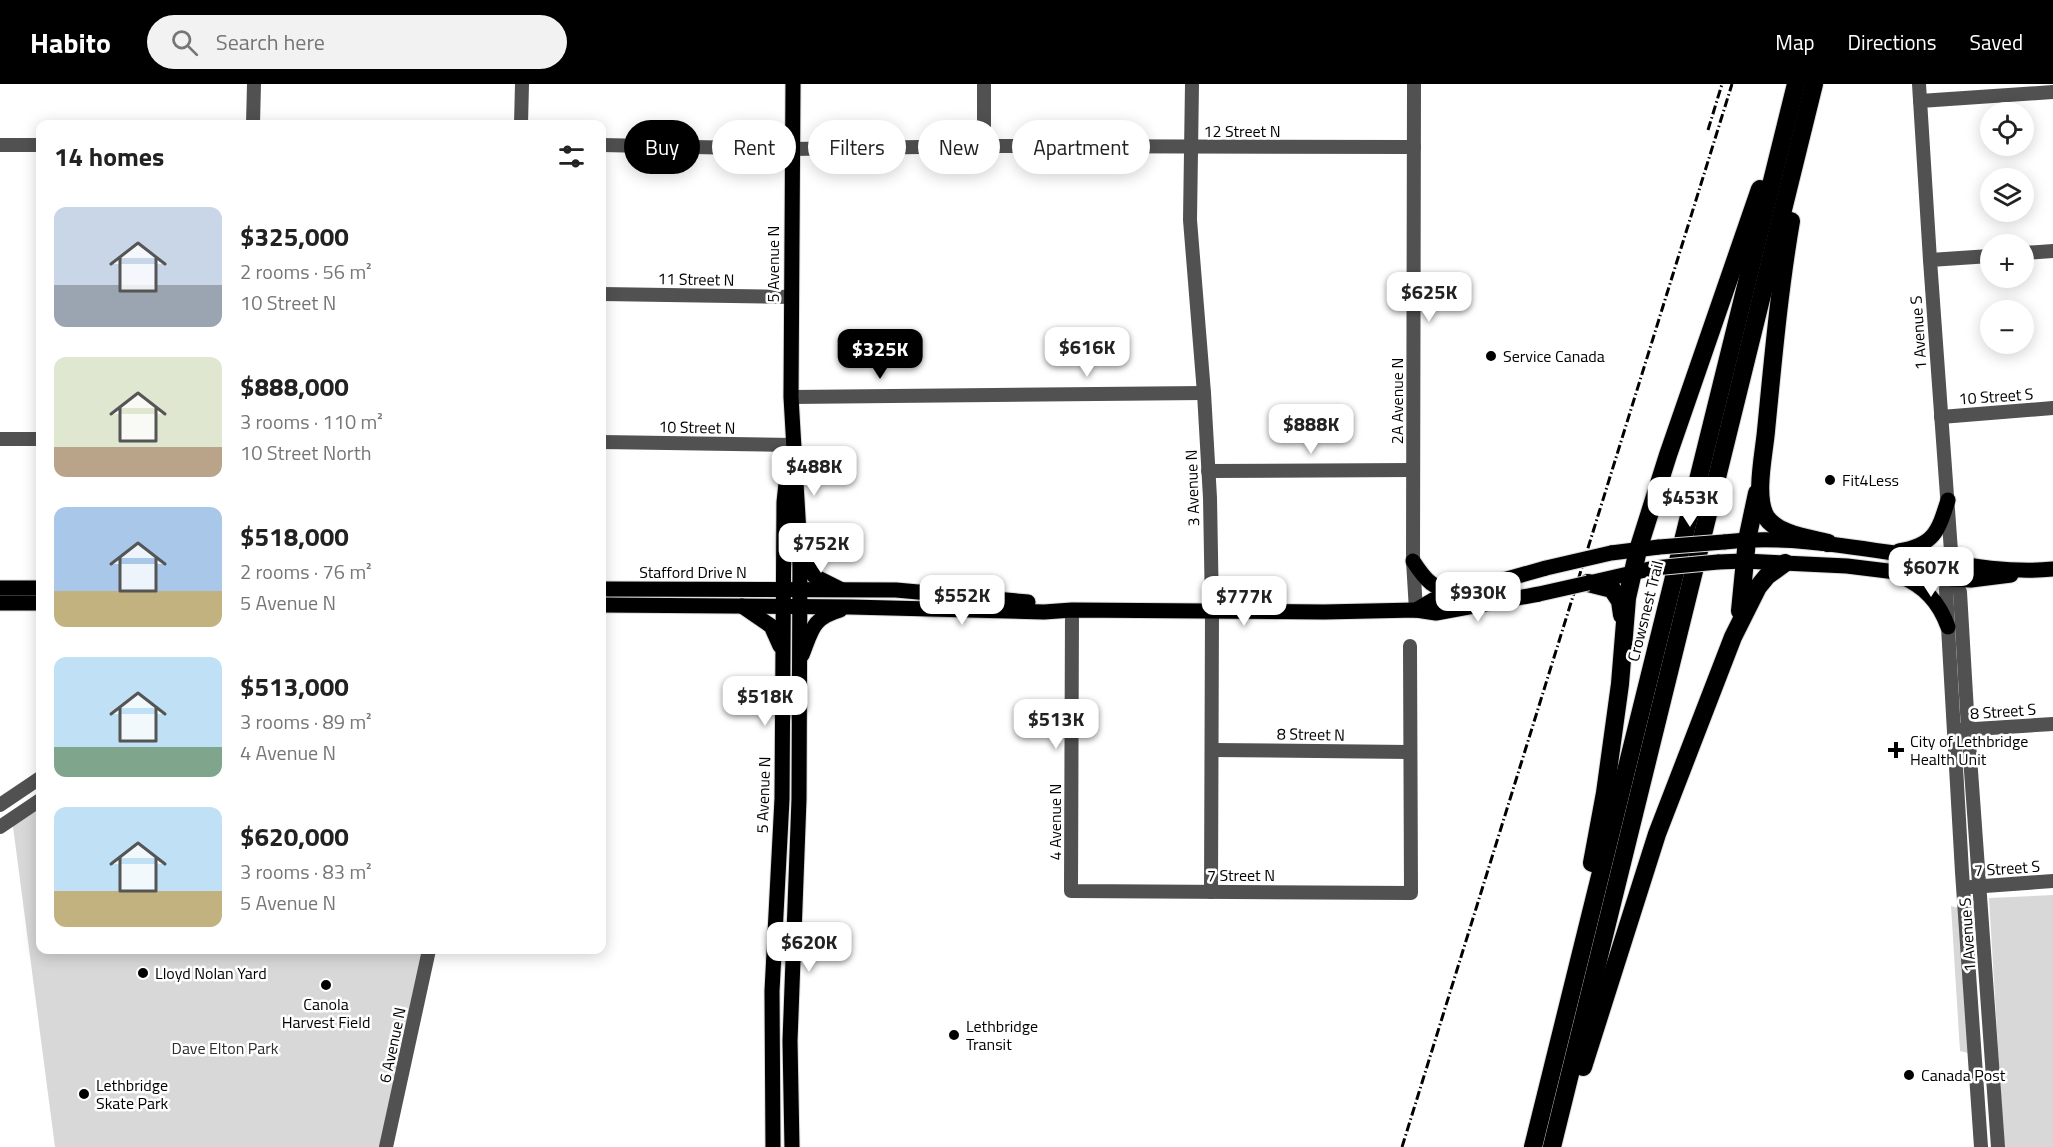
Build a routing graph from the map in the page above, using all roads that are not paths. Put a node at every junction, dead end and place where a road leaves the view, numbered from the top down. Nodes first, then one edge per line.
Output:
1 (254, 84) edge
2 (522, 84) edge
3 (793, 84) edge
4 (984, 84) edge
5 (1192, 84) edge
6 (1414, 84) edge
7 (1815, 84) edge
8 (1920, 84) edge
9 (1796, 86) edge
10 (2053, 92) edge
11 (1920, 101) junction
12 (253, 120) edge
13 (521, 120) edge
14 (792, 120) edge
15 (984, 120) edge
16 (0, 145) edge
17 (36, 145) edge
18 (606, 145) edge
19 (1000, 146) edge
20 (712, 147) edge
21 (918, 147) edge
22 (1191, 147) junction
23 (1414, 147) junction
24 (796, 149) edge
25 (792, 174) edge
26 (2053, 251) edge
27 (2034, 253) edge
28 (1980, 257) edge
29 (1930, 260) junction
30 (606, 294) edge
31 (791, 297) junction
32 (1204, 393) junction
33 (791, 397) junction
34 (2053, 408) edge
35 (1941, 417) junction
36 (0, 439) edge
37 (36, 439) edge
38 (606, 442) edge
39 (793, 445) junction
40 (1763, 456) junction
41 (1413, 470) junction
42 (1208, 471) junction
43 (1948, 500) junction
44 (1747, 540) junction
45 (1828, 543) junction
46 (1638, 550) junction
47 (800, 551) junction
48 (1888, 553) junction
49 (1413, 561) junction
50 (1744, 561) junction
51 (1785, 563) junction
52 (1952, 563) junction
53 (2053, 569) edge
54 (1890, 571) junction
55 (2027, 571) junction
56 (1632, 574) junction
57 (1953, 579) junction
58 (1598, 583) junction
59 (0, 588) edge
60 (36, 588) edge
61 (606, 589) edge
62 (783, 590) junction
63 (799, 591) junction
64 (843, 591) junction
65 (1460, 593) junction
66 (0, 603) edge
67 (36, 603) edge
68 (606, 606) edge
69 (742, 606) junction
70 (783, 606) junction
71 (799, 607) junction
72 (851, 607) junction
73 (1072, 609) junction
74 (1212, 610) junction
75 (1416, 610) junction
76 (1623, 626) junction
77 (1948, 627) junction
78 (1733, 637) junction
79 (1410, 646) dead end
80 (782, 655) junction
81 (799, 663) junction
82 (2053, 724) edge
83 (1961, 730) junction
84 (1212, 750) junction
85 (1410, 752) junction
86 (36, 781) edge
87 (36, 803) edge
88 (0, 805) edge
89 (0, 827) edge
90 (2053, 881) edge
91 (1980, 886) junction
92 (1963, 888) junction
93 (1071, 891) joint
94 (1211, 892) junction
95 (428, 954) edge
96 (1540, 1120) junction
97 (386, 1147) edge
98 (773, 1147) edge
99 (792, 1147) edge
100 (1533, 1147) edge
101 (1552, 1147) edge
102 (1558, 1147) edge
103 (1981, 1147) edge
104 (1998, 1147) edge

1 - 12 street
2 - 13 street
3 - 14 main road, 5 Avenue N
4 - 15 street
5 - 22 street, 3 Avenue N
6 - 23 street, 2A Avenue N
7 - 40 highway
7 - 101 highway
8 - 11 street, 1 Avenue S
9 - 46 highway
9 - 96 highway, Crowsnest Trail
10 - 11 street
11 - 29 street, 1 Avenue S
16 - 17 street
18 - 20 street, 12 Street N
19 - 22 street, 12 Street N
21 - 24 street, 12 Street N
22 - 23 street, 12 Street N
22 - 32 street, 3 Avenue N
23 - 41 street, 2A Avenue N
25 - 31 main road, 5 Avenue N
26 - 27 street
28 - 29 street
29 - 35 street, 1 Avenue S
30 - 31 street, 11 Street N
31 - 33 main road, 5 Avenue N
32 - 33 street
32 - 42 street, 3 Avenue N
33 - 39 main road, 5 Avenue N
34 - 35 street, 10 Street S
35 - 43 street, 1 Avenue S
36 - 37 street
38 - 39 street, 10 Street N
39 - 47 main road, 5 Avenue N
39 - 62 main road, 5 Avenue N
40 - 44 highway
40 - 45 highway
41 - 42 street
41 - 49 street, 2A Avenue N
42 - 74 street, 3 Avenue N
43 - 48 main road
43 - 52 street, 1 Avenue S
44 - 45 main road, Stafford Drive N
44 - 46 main road, Stafford Drive N, bridge
44 - 50 highway
45 - 48 main road, Stafford Drive N
46 - 56 highway
46 - 65 main road, Stafford Drive N, bridge
47 - 63 main road, 5 Avenue N
47 - 64 main road
48 - 52 main road, Stafford Drive N
49 - 65 main road
49 - 75 street, 2A Avenue N
50 - 51 main road, Stafford Drive N
50 - 56 main road, Stafford Drive N, bridge
50 - 78 highway
51 - 54 main road, Stafford Drive N
51 - 78 highway
52 - 55 main road, Stafford Drive N
52 - 57 street, 1 Avenue S
53 - 55 main road
54 - 57 main road, Stafford Drive N
54 - 77 main road
55 - 57 main road, Stafford Drive N
56 - 58 main road, Stafford Drive N
56 - 76 highway
57 - 77 street, 1 Avenue S
57 - 83 street, 1 Avenue S
58 - 75 main road, Stafford Drive N, bridge
58 - 76 highway
59 - 60 main road
61 - 62 main road, Stafford Drive N
62 - 63 main road, Stafford Drive N
62 - 70 main road, 5 Avenue N
63 - 64 main road, Stafford Drive N
63 - 71 main road, 5 Avenue N
64 - 73 main road, Stafford Drive N
65 - 75 main road, Stafford Drive N
66 - 67 main road
68 - 69 main road, Stafford Drive N
69 - 70 main road, Stafford Drive N
69 - 80 main road
70 - 71 main road, Stafford Drive N
70 - 80 main road, 5 Avenue N
71 - 72 main road, Stafford Drive N
71 - 81 main road, 5 Avenue N
72 - 73 main road, Stafford Drive N
72 - 81 main road
73 - 74 main road, Stafford Drive N
73 - 93 street, 4 Avenue N
74 - 75 main road, Stafford Drive N
74 - 84 street, 3 Avenue N
76 - 96 highway
77 - 83 street, 1 Avenue S
78 - 102 highway
79 - 85 street
80 - 98 main road, 5 Avenue N
81 - 99 main road, 5 Avenue N
82 - 83 street, 8 Street S
83 - 91 street, 1 Avenue S
83 - 92 street, 1 Avenue S
84 - 85 street, 8 Street N
84 - 94 street, 3 Avenue N
85 - 94 street, 7 Street N
86 - 88 street
87 - 89 street
90 - 91 street, 7 Street S
91 - 92 street, 7 Street S
91 - 104 street, 1 Avenue S
92 - 103 street, 1 Avenue S
93 - 94 street, 7 Street N
95 - 97 street, 6 Avenue N
96 - 100 highway, Crowsnest Trail

